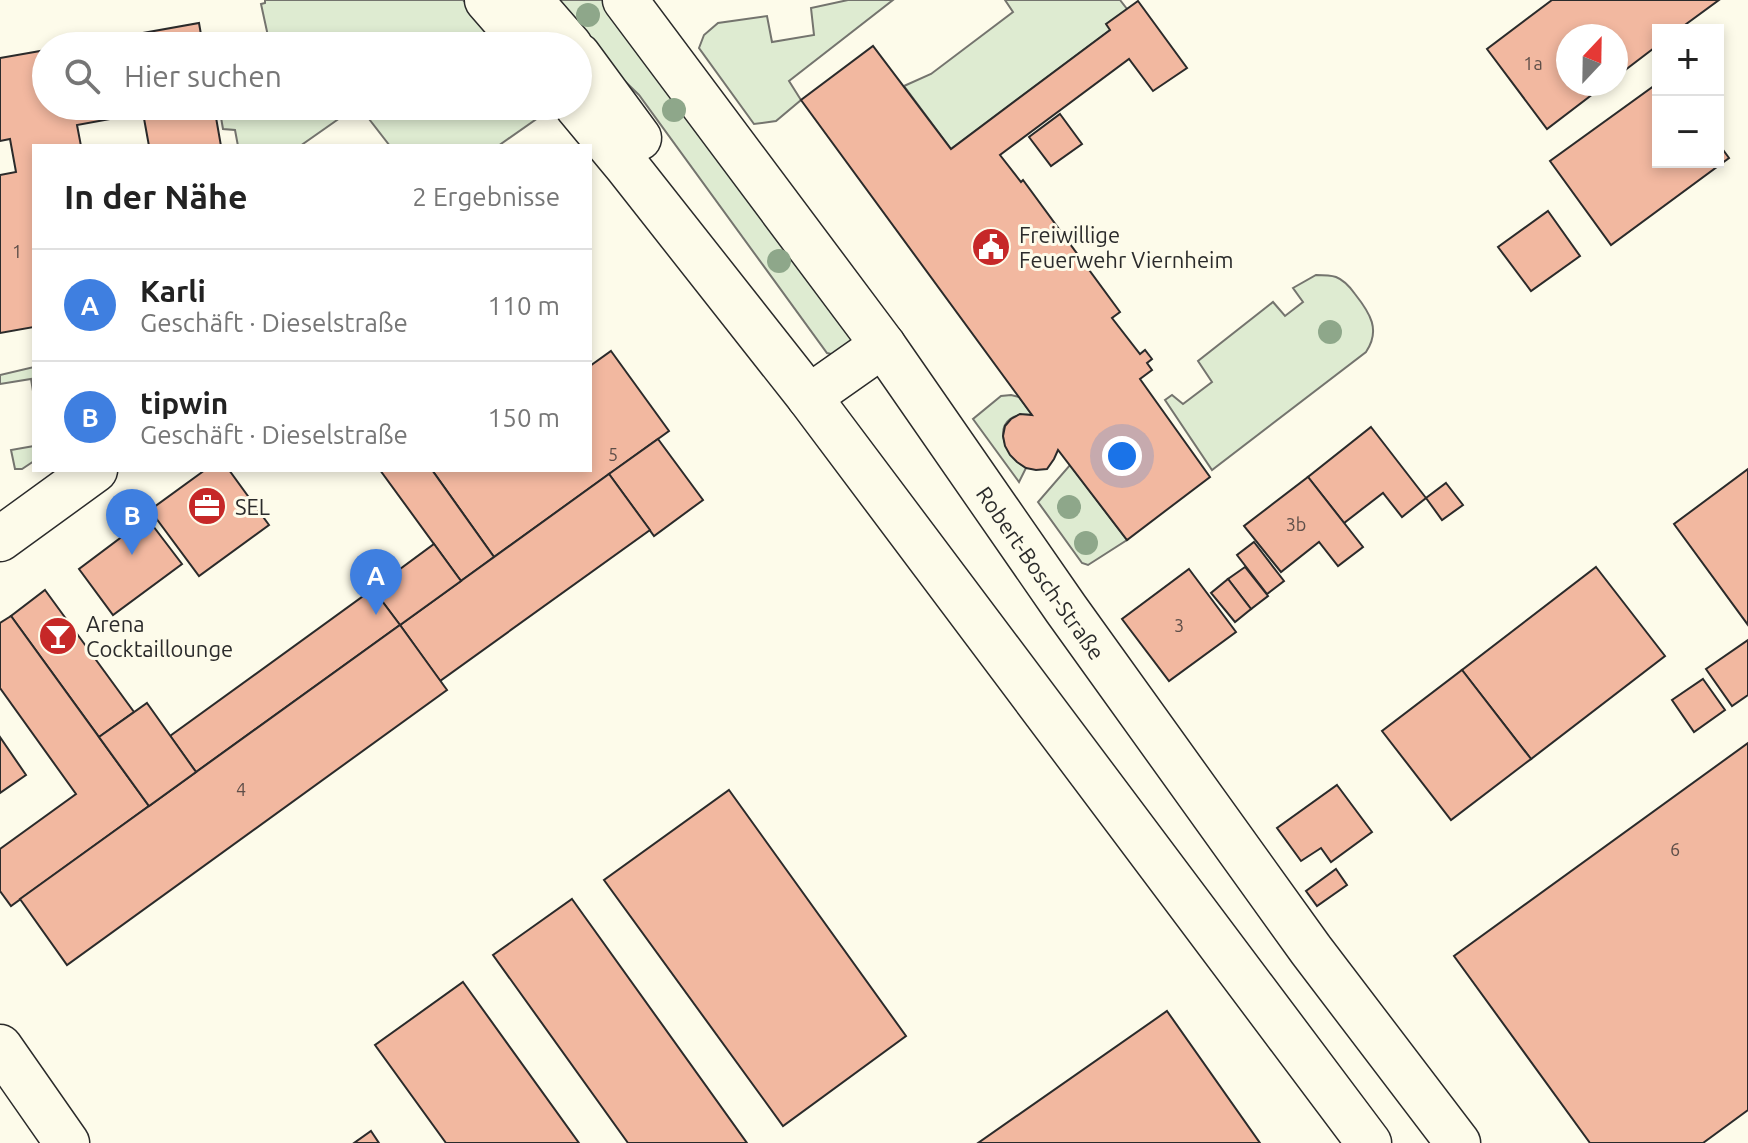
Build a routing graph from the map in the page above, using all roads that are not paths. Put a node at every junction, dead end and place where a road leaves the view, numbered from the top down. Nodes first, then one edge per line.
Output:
1 (487, 0) edge
2 (530, 0) edge
3 (625, 0) edge
4 (515, 32) edge
5 (558, 32) edge
6 (592, 74) edge
7 (589, 120) edge
8 (883, 345) junction
9 (809, 397) junction
10 (92, 472) edge
11 (2, 528) edge
12 (0, 1047) edge
13 (67, 1143) edge
14 (1369, 1143) edge
15 (1458, 1143) edge

1 - 4 main road
2 - 5 main road
3 - 8 main road, Robert-Bosch-Straße
6 - 9 main road
7 - 9 main road
8 - 9 main road
8 - 15 main road, Robert-Bosch-Straße
9 - 14 main road
10 - 11 main road
12 - 13 main road

